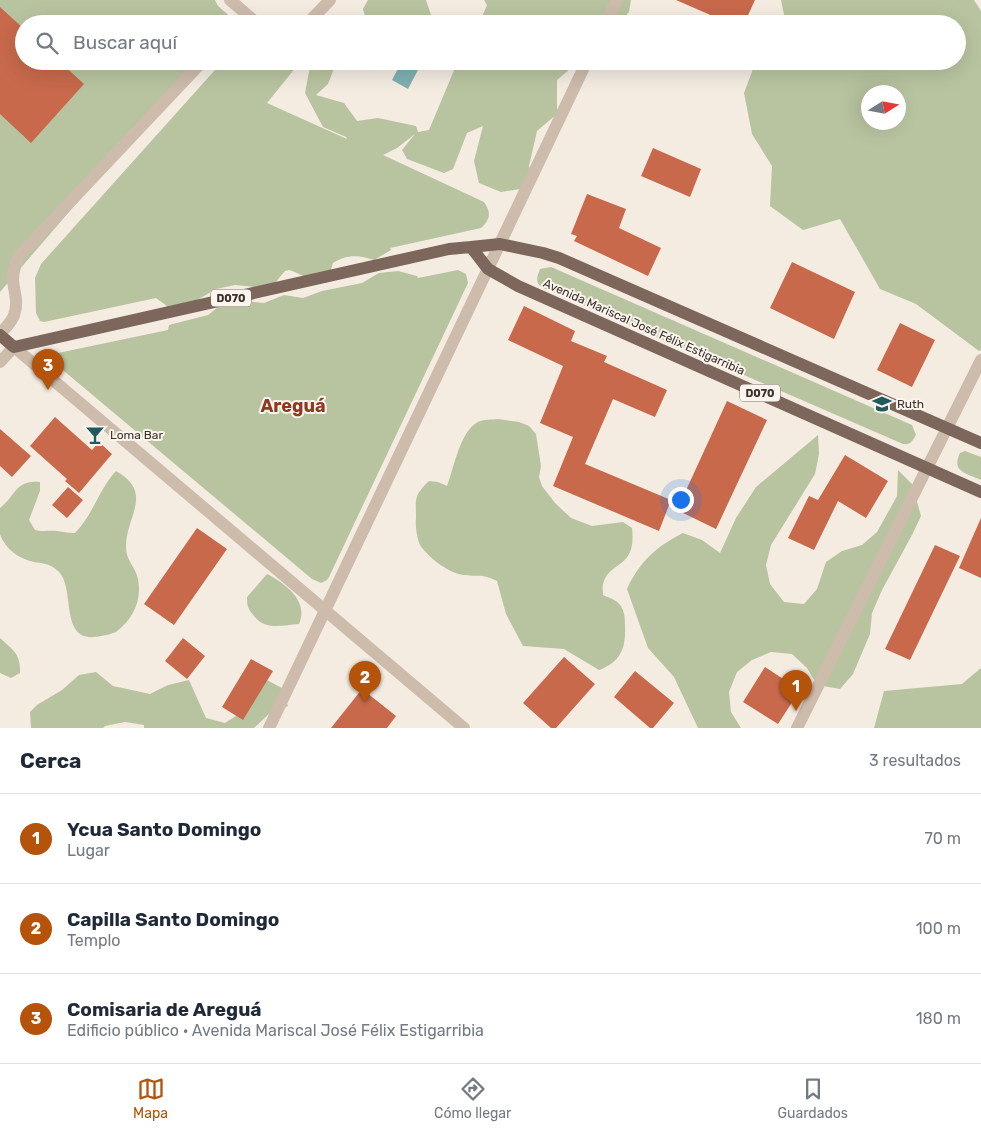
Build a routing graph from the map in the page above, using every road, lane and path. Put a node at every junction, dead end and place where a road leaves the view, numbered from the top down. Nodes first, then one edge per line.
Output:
1 (230, 0) edge
2 (330, 0) edge
3 (616, 0) edge
4 (239, 15) edge
5 (316, 15) edge
6 (609, 15) edge
7 (195, 70) edge
8 (583, 70) edge
9 (500, 244) junction
10 (471, 247) junction
11 (488, 269) junction
12 (0, 335) edge
13 (14, 347) junction
14 (981, 360) edge
15 (0, 362) edge
16 (947, 427) junction
17 (981, 443) edge
18 (927, 466) junction
19 (981, 492) edge
20 (326, 611) junction
21 (270, 728) edge
22 (464, 728) edge
23 (797, 728) edge

1 - 4 street
2 - 5 street
3 - 6 street
7 - 12 street
8 - 9 street
9 - 10 main road
9 - 11 street
9 - 16 main road
10 - 11 main road, Avenida Mariscal José Félix Estigarribia / D070
10 - 13 main road, D070
11 - 18 main road, Avenida Mariscal José Félix Estigarribia / D070
11 - 20 street
12 - 13 main road
13 - 15 street
13 - 20 street
14 - 16 street
16 - 17 main road
16 - 18 street
18 - 19 main road, Avenida Mariscal José Félix Estigarribia / D070
18 - 23 street
20 - 21 street
20 - 22 street

